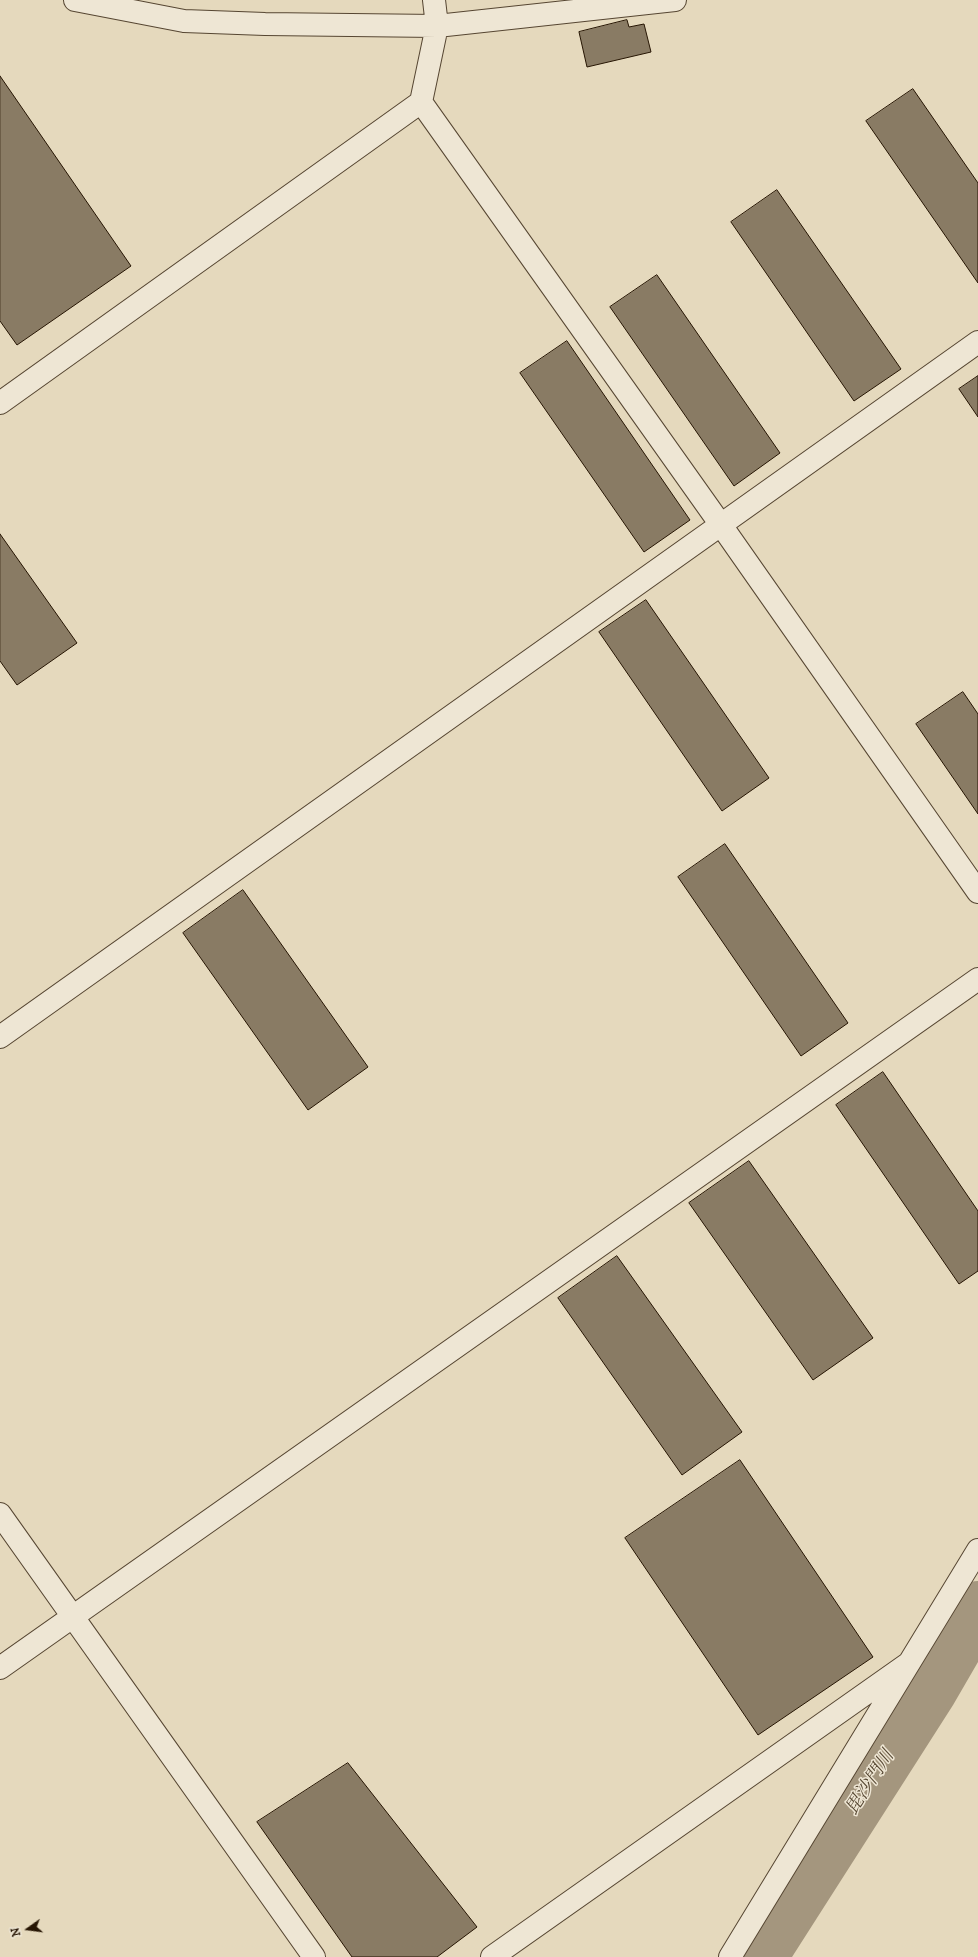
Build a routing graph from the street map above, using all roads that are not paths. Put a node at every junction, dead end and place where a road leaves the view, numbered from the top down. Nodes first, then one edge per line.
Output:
1 (75, 0) edge
2 (434, 0) edge
3 (675, 0) edge
4 (437, 26) junction
5 (421, 102) junction
6 (978, 342) edge
7 (0, 403) edge
8 (721, 525) junction
9 (978, 892) edge
10 (978, 979) edge
11 (0, 1037) edge
12 (0, 1514) edge
13 (978, 1550) edge
14 (72, 1615) junction
15 (909, 1663) junction
16 (0, 1668) edge
17 (314, 1957) edge
18 (492, 1957) edge
19 (730, 1957) edge

1 - 4 street
2 - 4 street
3 - 4 street
4 - 5 street
5 - 7 street
5 - 8 street
6 - 8 street
8 - 9 street
8 - 11 street
10 - 14 street
12 - 14 street
13 - 15 street
14 - 16 street
14 - 17 street
15 - 18 street
15 - 19 street

